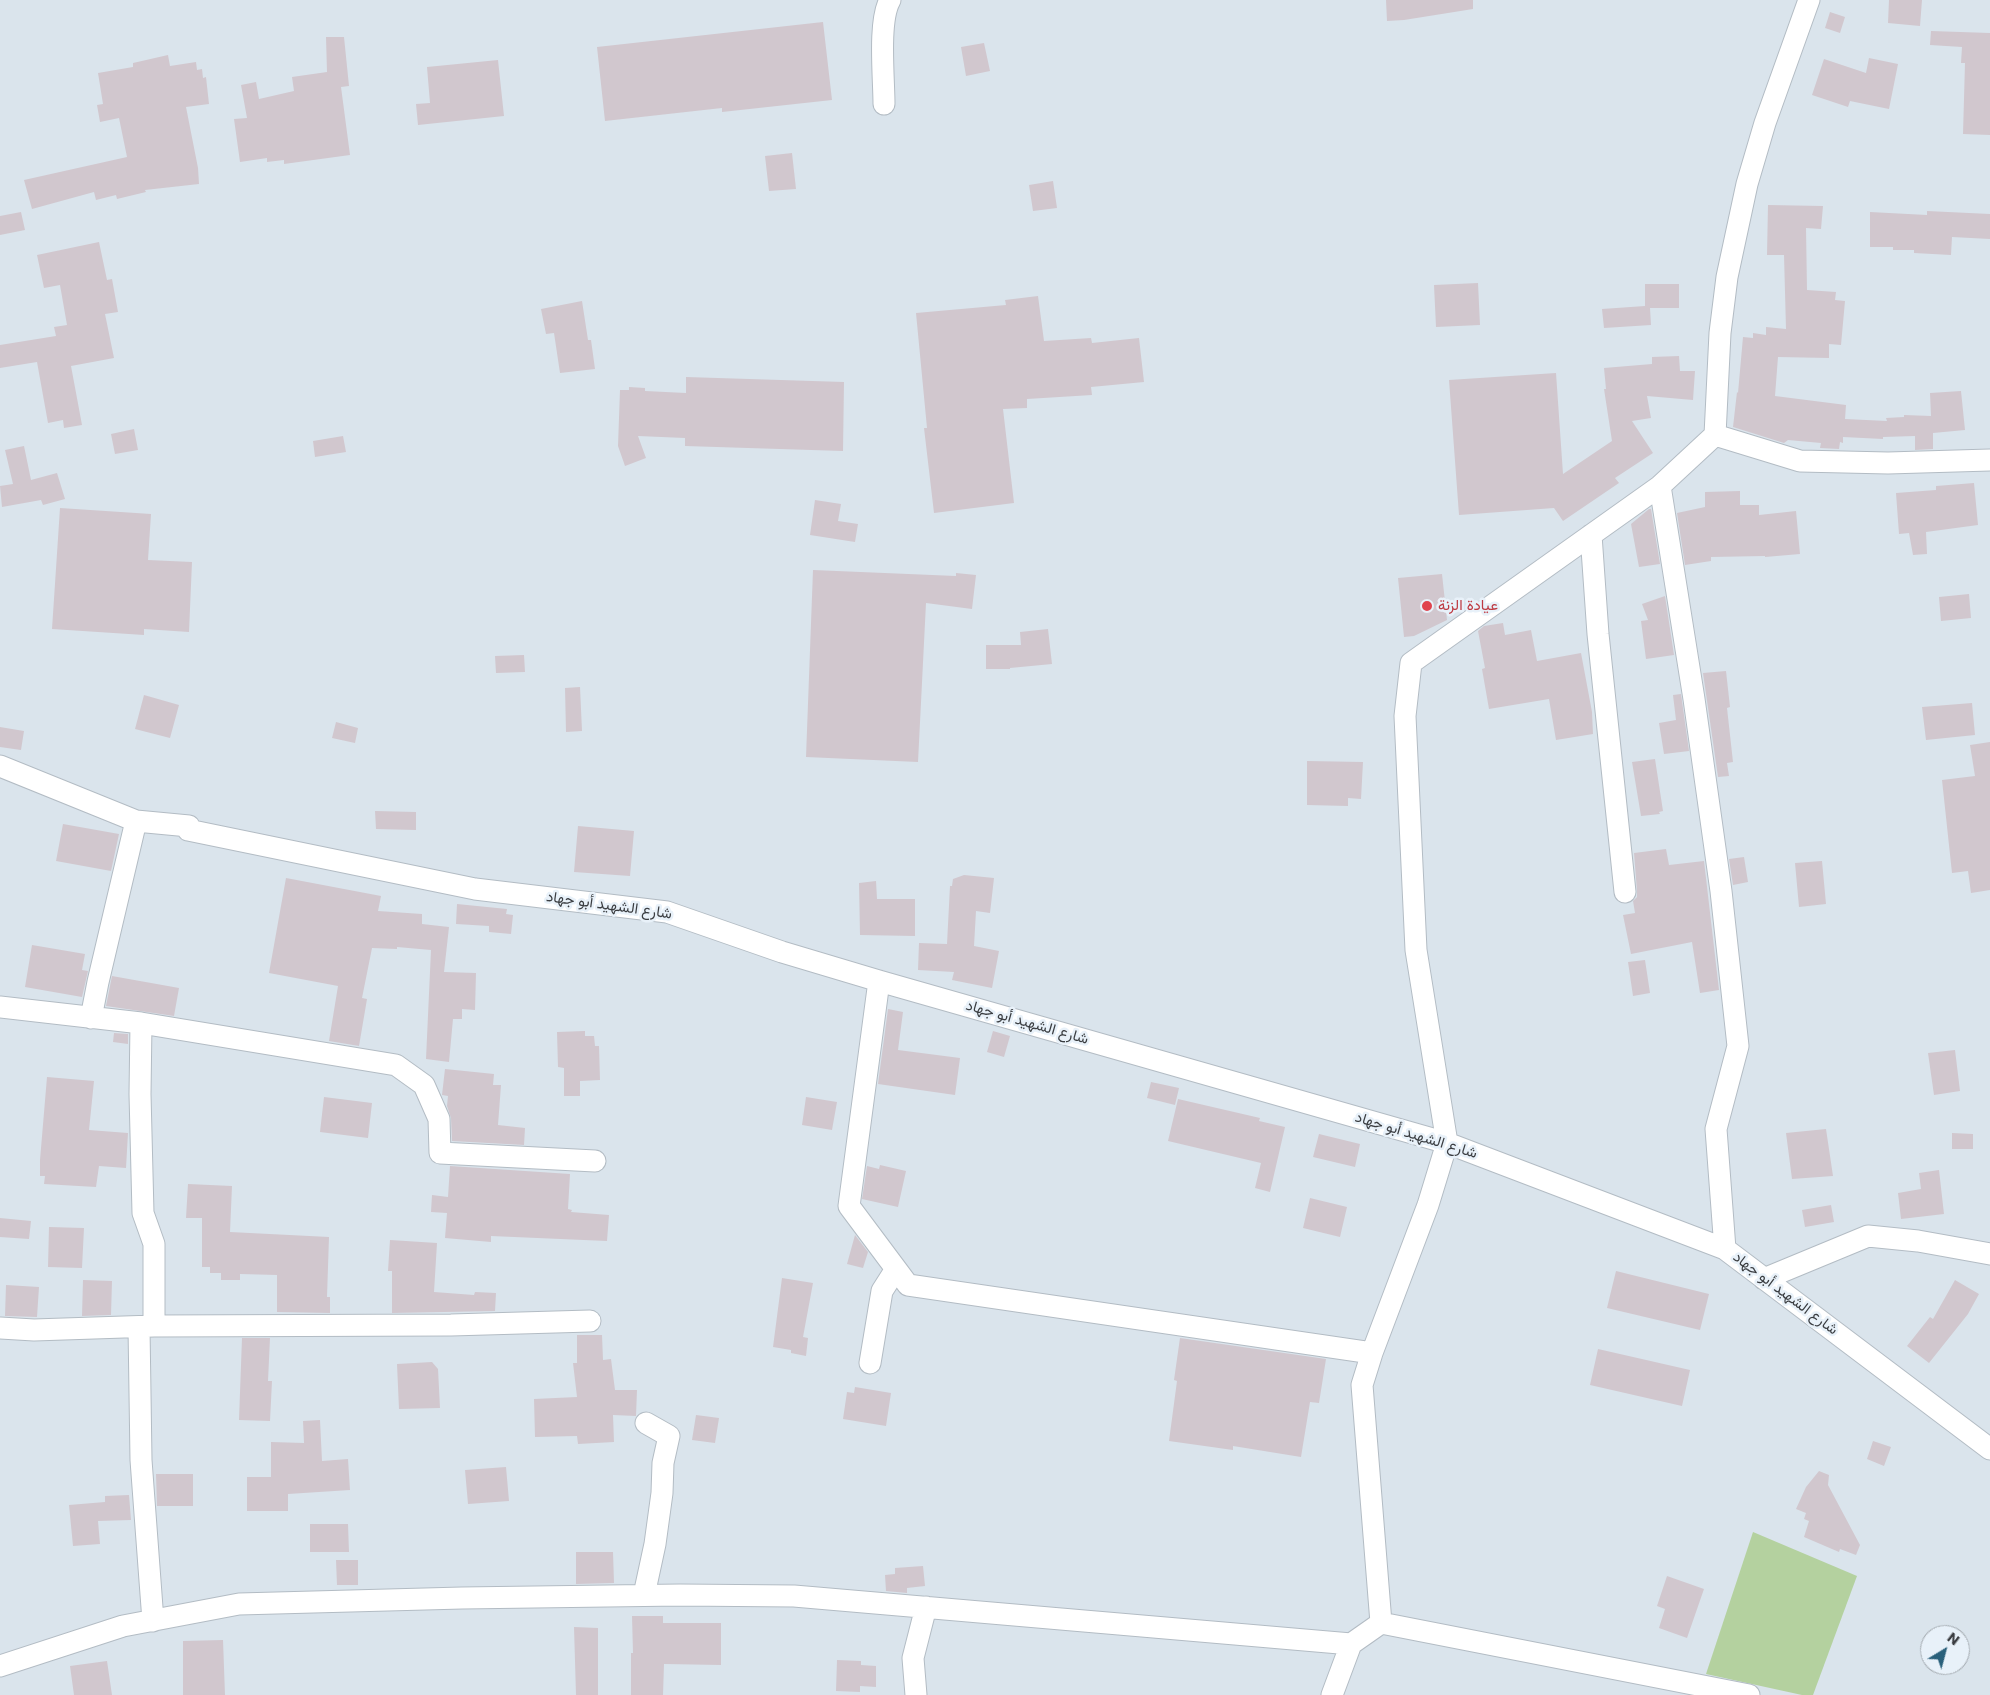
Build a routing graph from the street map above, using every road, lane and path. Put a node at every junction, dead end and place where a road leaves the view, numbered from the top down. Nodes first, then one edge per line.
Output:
1 (890, 0) edge
2 (1809, 0) edge
3 (884, 104) dead end
4 (1715, 435) junction
5 (1990, 460) edge
6 (1660, 486) junction
7 (1591, 535) junction
8 (0, 766) edge
9 (136, 821) junction
10 (1625, 892) dead end
11 (878, 981) junction
12 (0, 1007) edge
13 (91, 1018) junction
14 (141, 1023) junction
15 (1447, 1143) junction
16 (595, 1161) dead end
17 (1726, 1249) junction
18 (1990, 1254) edge
19 (896, 1269) junction
20 (1764, 1278) junction
21 (590, 1321) dead end
22 (146, 1326) junction
23 (0, 1328) edge
24 (1372, 1353) junction
25 (870, 1363) dead end
26 (646, 1424) dead end
27 (1990, 1449) edge
28 (644, 1595) junction
29 (926, 1607) junction
30 (153, 1621) junction
31 (1381, 1623) junction
32 (1351, 1644) junction
33 (0, 1666) edge
34 (916, 1695) edge
35 (1332, 1695) edge
36 (1749, 1695) edge

1 - 3 street
2 - 4 street
4 - 5 street
4 - 6 street
6 - 7 street
6 - 17 street
7 - 10 street
7 - 15 street
8 - 9 street, شارع الشهيد أبو جهاد
9 - 11 street, شارع الشهيد أبو جهاد
9 - 13 street
11 - 15 street, شارع الشهيد أبو جهاد
11 - 19 street
12 - 13 street
13 - 14 street
14 - 16 street
14 - 22 street
15 - 17 street, شارع الشهيد أبو جهاد
15 - 24 street
17 - 20 street, شارع الشهيد أبو جهاد
18 - 20 street
19 - 24 street
19 - 25 street
20 - 27 street, شارع الشهيد أبو جهاد
21 - 22 street
22 - 23 street
22 - 30 street
24 - 31 street
26 - 28 street
28 - 29 street
28 - 30 street
29 - 32 street
29 - 34 street
30 - 33 street
31 - 32 street
31 - 36 street
32 - 35 street

